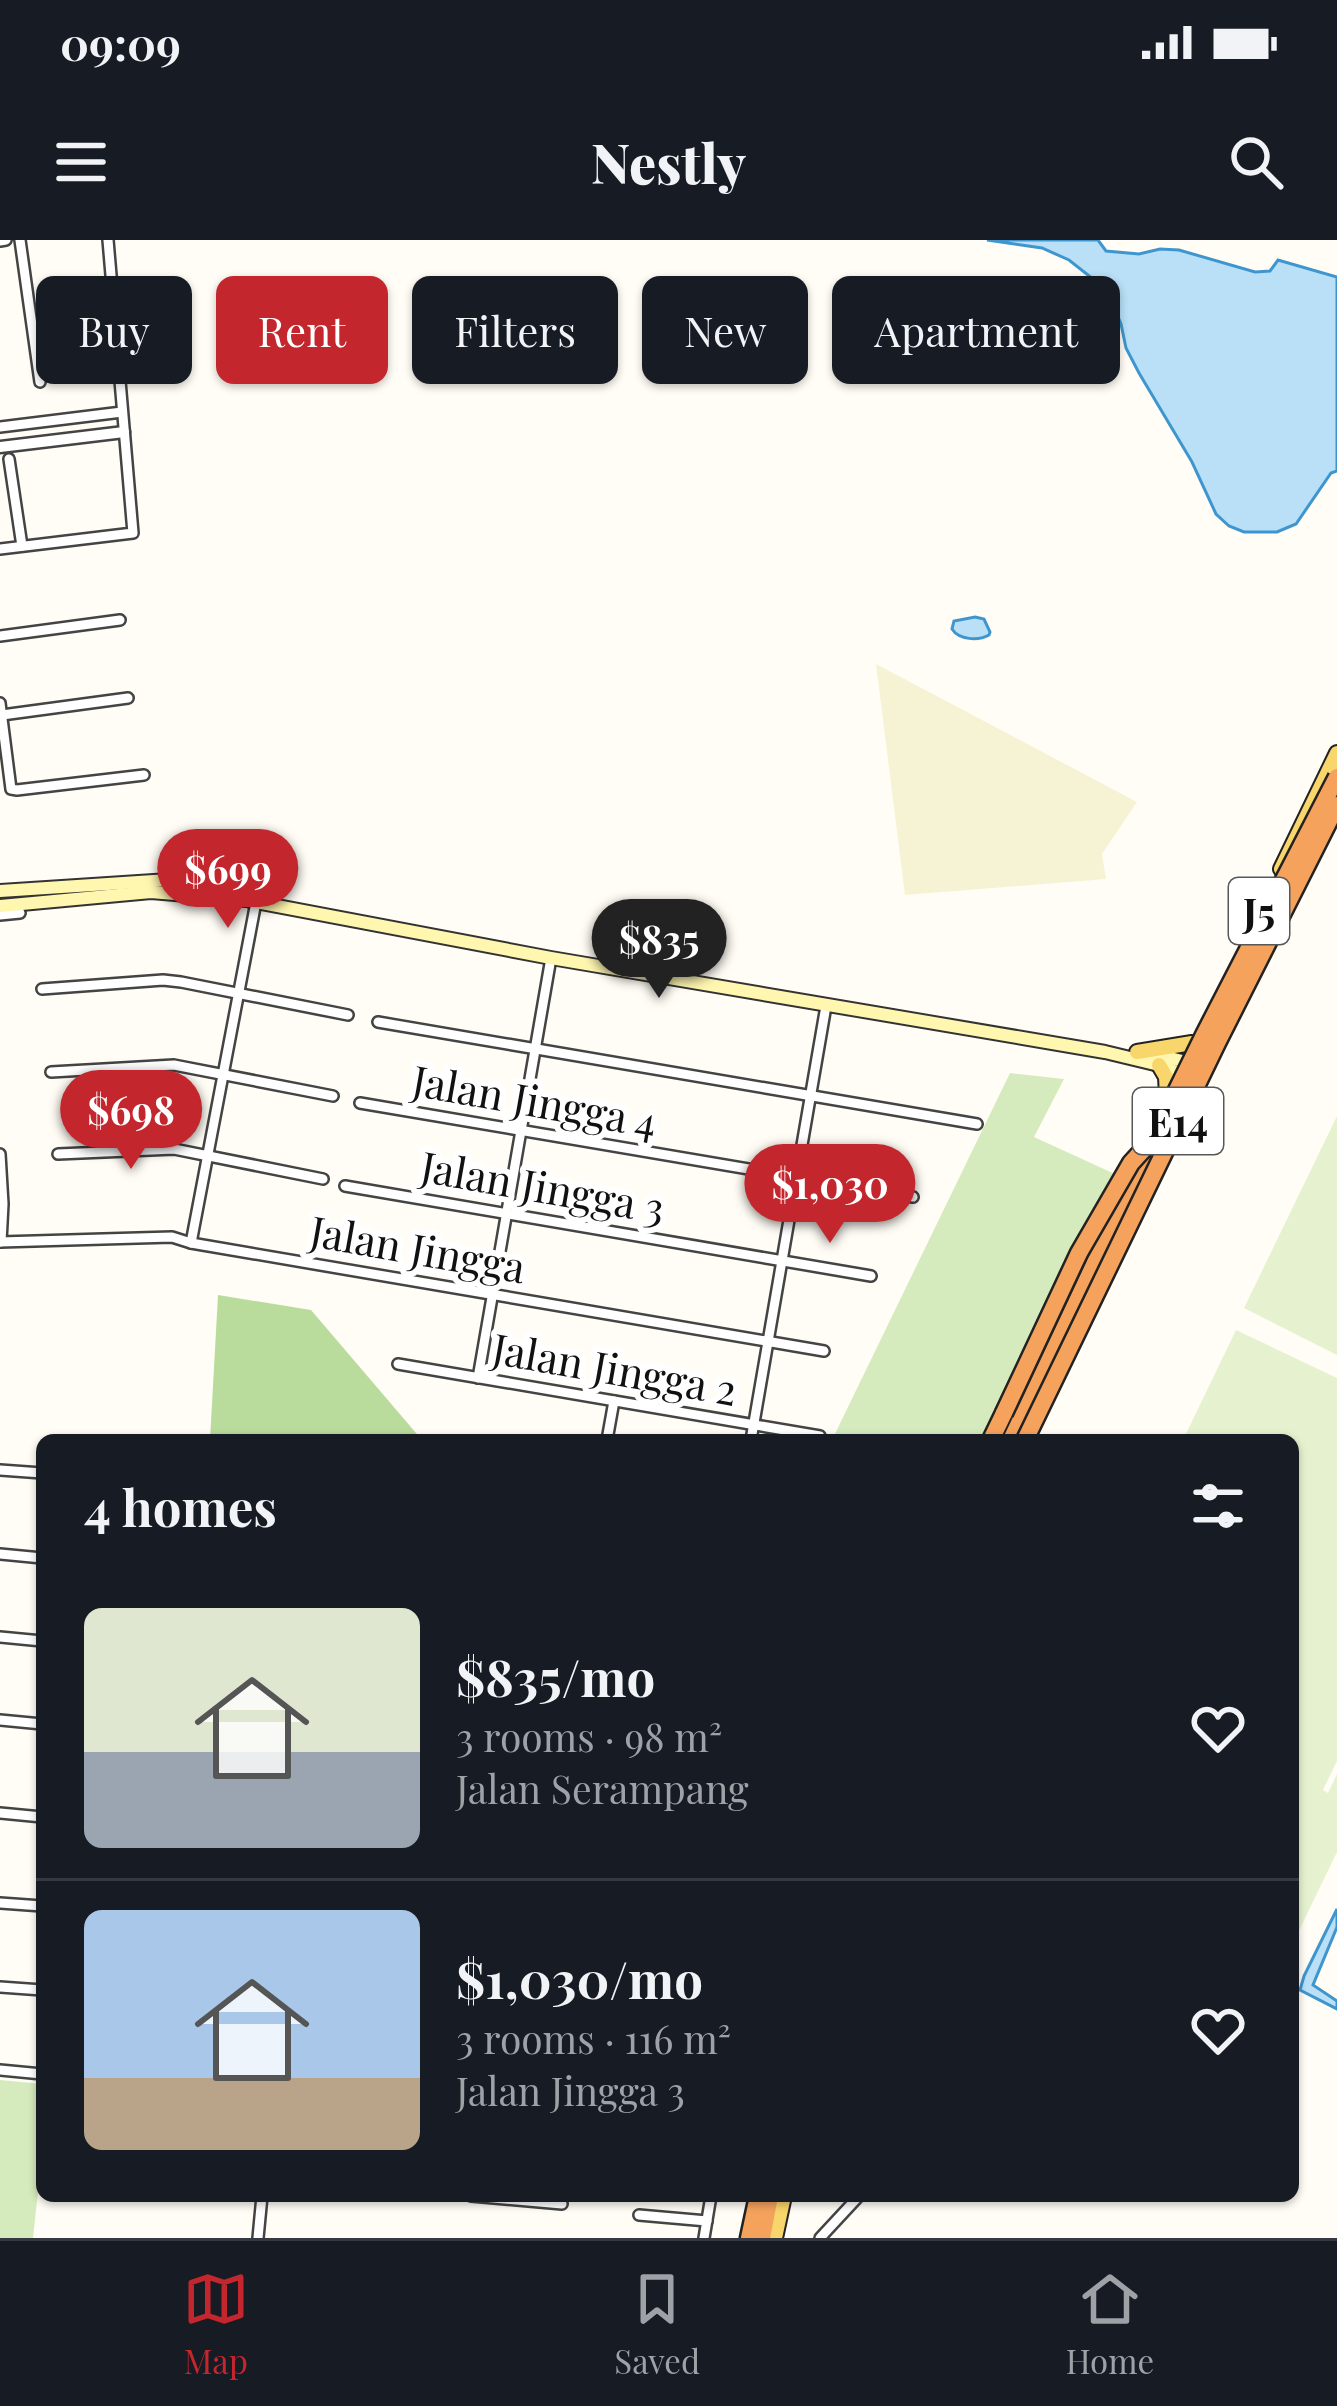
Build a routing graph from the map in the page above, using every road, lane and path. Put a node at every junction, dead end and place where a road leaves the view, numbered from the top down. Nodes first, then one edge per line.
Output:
1 (20, 240) edge
2 (108, 240) edge
3 (36, 354) edge
4 (122, 412) junction
5 (0, 427) edge
6 (124, 432) junction
7 (0, 446) edge
8 (10, 459) dead end
9 (22, 546) junction
10 (0, 549) edge
11 (120, 620) dead end
12 (0, 636) edge
13 (128, 698) dead end
14 (1, 709) edge
15 (1337, 753) edge
16 (144, 775) dead end
17 (1337, 777) edge
18 (1337, 805) edge
19 (1337, 817) edge
20 (0, 891) edge
21 (251, 901) junction
22 (0, 910) edge
23 (20, 913) dead end
24 (551, 958) junction
25 (42, 989) dead end
26 (237, 993) junction
27 (826, 1006) junction
28 (348, 1015) dead end
29 (378, 1022) dead end
30 (1192, 1043) junction
31 (535, 1049) junction
32 (1105, 1052) junction
33 (1137, 1052) junction
34 (1159, 1066) junction
35 (1181, 1066) junction
36 (51, 1072) dead end
37 (222, 1076) junction
38 (1203, 1076) junction
39 (333, 1096) dead end
40 (810, 1096) junction
41 (1167, 1096) junction
42 (360, 1103) dead end
43 (977, 1124) dead end
44 (521, 1131) junction
45 (1153, 1139) junction
46 (0, 1154) edge
47 (58, 1154) dead end
48 (207, 1156) junction
49 (796, 1178) junction
50 (323, 1179) dead end
51 (345, 1186) dead end
52 (913, 1197) dead end
53 (507, 1214) junction
54 (1, 1242) edge
55 (191, 1243) junction
56 (782, 1261) junction
57 (871, 1276) dead end
58 (493, 1295) junction
59 (768, 1342) junction
60 (824, 1351) dead end
61 (398, 1364) dead end
62 (478, 1378) junction
63 (614, 1401) junction
64 (754, 1425) junction
65 (608, 1434) edge
66 (752, 1434) edge
67 (808, 1434) edge
68 (994, 1434) edge
69 (1010, 1434) edge
70 (1010, 1434) edge
71 (1032, 1434) edge
72 (1032, 1434) edge
73 (0, 1470) edge
74 (36, 1473) edge
75 (0, 1554) edge
76 (36, 1557) edge
77 (0, 1637) edge
78 (36, 1640) edge
79 (0, 1720) edge
80 (36, 1723) edge
81 (0, 1813) edge
82 (36, 1816) edge
83 (0, 1903) edge
84 (36, 1906) edge
85 (0, 1987) edge
86 (36, 1990) edge
87 (0, 2070) edge
88 (36, 2073) edge
89 (261, 2202) edge
90 (539, 2202) edge
91 (710, 2202) edge
92 (753, 2202) edge
93 (769, 2202) edge
94 (783, 2202) edge
95 (853, 2202) edge
96 (562, 2204) dead end
97 (640, 2215) dead end
98 (707, 2221) junction
99 (258, 2238) edge
100 (704, 2238) edge
101 (745, 2238) edge
102 (762, 2238) edge
103 (775, 2238) edge
104 (820, 2238) edge

1 - 3 street
2 - 4 street
4 - 5 street
4 - 6 street
6 - 7 street
6 - 9 street
8 - 9 street
9 - 10 street
11 - 12 street
13 - 14 street
14 - 16 street
15 - 30 main road, J5
17 - 45 highway, E14, bridge
18 - 71 highway, E14, bridge
19 - 38 main road, J5
20 - 21 main road
21 - 22 main road
21 - 24 main road
21 - 26 street
22 - 23 street
24 - 27 main road
24 - 31 street
25 - 26 street
26 - 28 street
26 - 37 street
27 - 32 main road
27 - 40 street
29 - 31 street
30 - 33 main road
30 - 35 main road, J5
31 - 40 street
31 - 44 street
32 - 33 main road
32 - 34 main road
33 - 35 main road
34 - 35 main road
34 - 41 main road
35 - 38 main road
35 - 41 main road, J5
36 - 37 street
37 - 39 street
37 - 48 street
38 - 72 main road, J5
40 - 43 street
40 - 49 street
41 - 70 main road, J5
42 - 44 street, Jalan Jingga 4
44 - 49 street, Jalan Jingga 4
44 - 53 street
45 - 68 highway, bridge
45 - 69 highway, E14, bridge
46 - 54 street
47 - 48 street
48 - 50 street
48 - 55 street
49 - 52 street, Jalan Jingga 4
49 - 56 street
51 - 53 street, Jalan Jingga 3
53 - 56 street, Jalan Jingga 3
53 - 58 street
54 - 55 street, Jalan Jingga
55 - 58 street, Jalan Jingga
56 - 57 street, Jalan Jingga 3
56 - 59 street
58 - 59 street, Jalan Jingga
58 - 62 street
59 - 60 street, Jalan Jingga
59 - 64 street
61 - 62 street, Jalan Jingga 2
62 - 63 street, Jalan Jingga 2
63 - 64 street, Jalan Jingga 2
63 - 65 street
64 - 66 street
64 - 67 street, Jalan Jingga 2
73 - 74 street
75 - 76 street
77 - 78 street
79 - 80 street
81 - 82 street
83 - 84 street
85 - 86 street
87 - 88 street
89 - 99 street
90 - 96 street
91 - 98 street
92 - 101 highway
93 - 102 highway
94 - 103 main road
95 - 104 street
97 - 98 street
98 - 100 street

